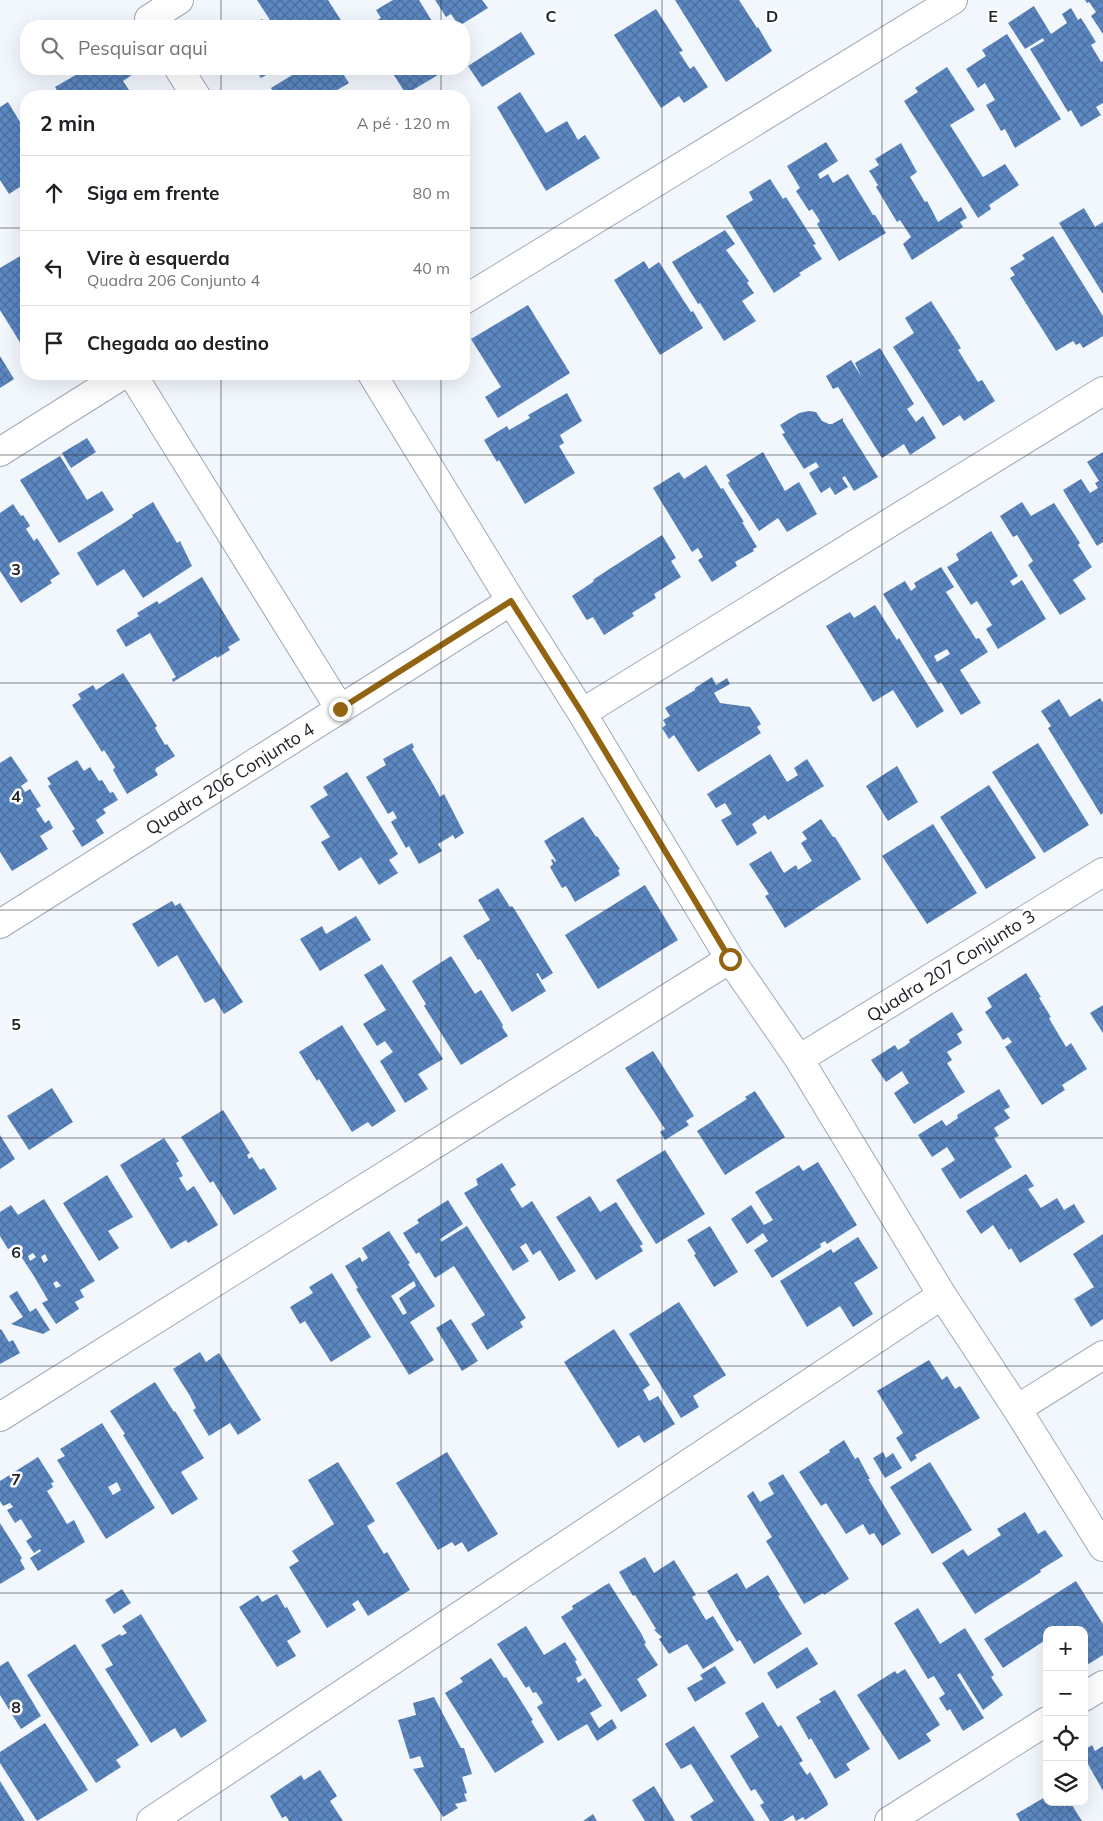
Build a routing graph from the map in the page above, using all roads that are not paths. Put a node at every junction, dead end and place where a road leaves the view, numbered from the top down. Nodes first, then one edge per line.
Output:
1 (179, 0) edge
2 (953, 0) edge
3 (146, 15) edge
4 (183, 75) edge
5 (192, 90) edge
6 (470, 296) edge
7 (114, 380) edge
8 (136, 380) edge
9 (376, 380) edge
10 (1103, 391) edge
11 (0, 452) edge
12 (511, 601) junction
13 (340, 709) junction
14 (582, 713) junction
15 (1103, 872) edge
16 (0, 924) edge
17 (730, 959) junction
18 (798, 1059) junction
19 (942, 1296) junction
20 (1103, 1355) edge
21 (1017, 1409) junction
22 (0, 1417) edge
23 (1103, 1547) edge
24 (1103, 1685) edge
25 (1088, 1694) edge
26 (1043, 1724) edge
27 (151, 1821) edge
28 (889, 1821) edge

1 - 3 street
2 - 6 street
4 - 5 street
7 - 11 street
8 - 13 street
9 - 12 street
10 - 14 street
12 - 13 street, Quadra 206 Conjunto 4
12 - 14 street
13 - 16 street, Quadra 206 Conjunto 4
14 - 17 street
15 - 18 street, Quadra 207 Conjunto 3
17 - 18 street
17 - 22 street
18 - 19 street
19 - 21 street
19 - 27 street
20 - 21 street
21 - 23 street
24 - 25 street
26 - 28 street

